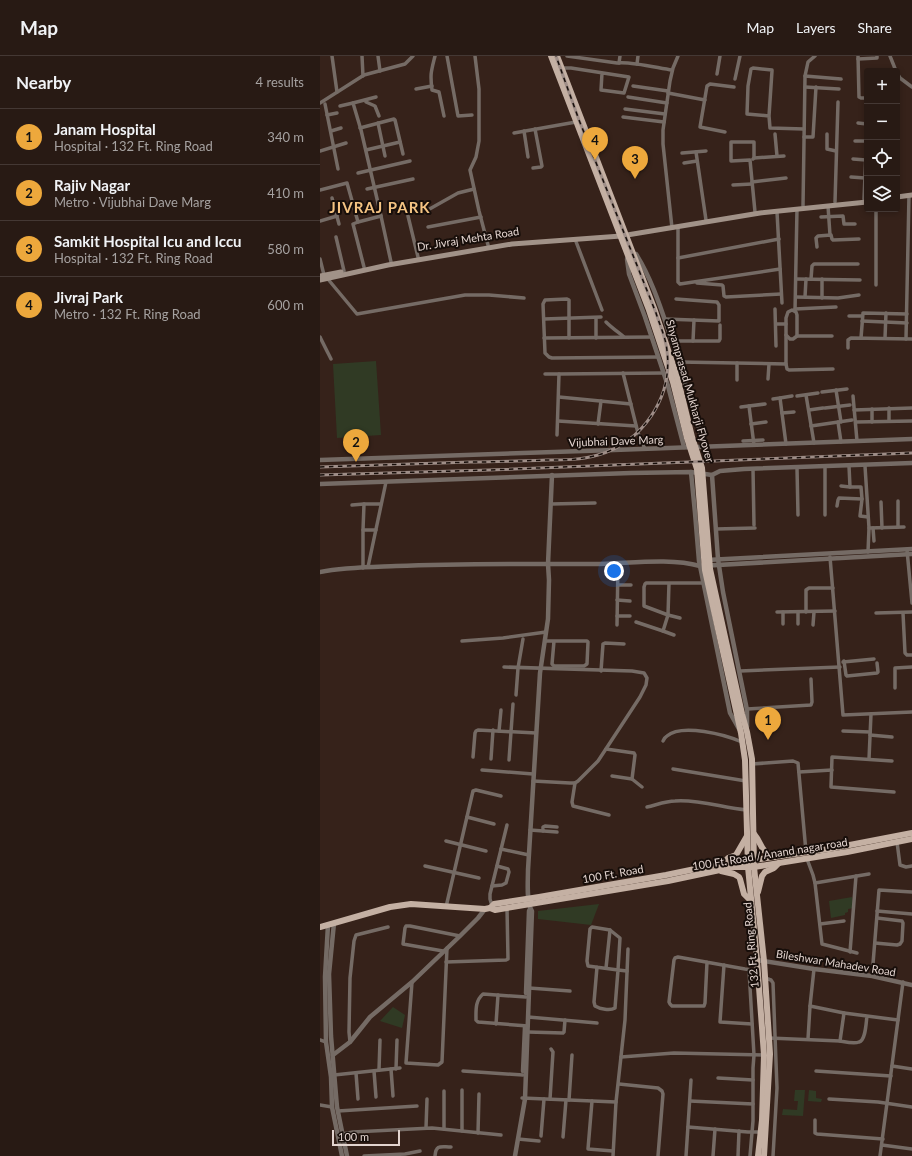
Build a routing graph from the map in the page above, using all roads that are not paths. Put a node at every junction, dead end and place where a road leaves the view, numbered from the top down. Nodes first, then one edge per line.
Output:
1 (332, 56) edge
2 (362, 56) edge
3 (378, 56) edge
4 (413, 56) edge
5 (435, 56) edge
6 (447, 56) edge
7 (475, 56) edge
8 (550, 56) edge
9 (557, 56) edge
10 (567, 56) edge
11 (620, 56) edge
12 (638, 56) edge
13 (678, 56) edge
14 (720, 56) edge
15 (740, 56) edge
16 (815, 56) edge
17 (877, 56) edge
18 (896, 56) edge
19 (858, 57) edge
20 (891, 57) edge
21 (619, 63) junction
22 (637, 64) junction
23 (562, 68) junction
24 (895, 68) edge
25 (672, 70) junction
26 (380, 71) junction
27 (602, 73) junction
28 (717, 74) dead end
29 (363, 76) junction
30 (805, 76) junction
31 (900, 78) edge
32 (735, 79) dead end
33 (841, 79) dead end
34 (432, 86) junction
35 (633, 86) dead end
36 (734, 87) dead end
37 (805, 87) junction
38 (816, 87) junction
39 (912, 87) edge
40 (416, 89) dead end
41 (839, 89) dead end
42 (337, 92) junction
43 (668, 92) junction
44 (376, 97) dead end
45 (628, 97) dead end
46 (864, 98) edge
47 (366, 100) junction
48 (705, 100) junction
49 (353, 102) junction
50 (838, 102) dead end
51 (320, 103) edge
52 (667, 103) junction
53 (325, 104) dead end
54 (340, 106) dead end
55 (625, 109) dead end
56 (337, 113) dead end
57 (665, 114) junction
58 (327, 115) junction
59 (472, 115) dead end
60 (379, 116) dead end
61 (444, 116) dead end
62 (769, 116) junction
63 (623, 117) dead end
64 (576, 122) junction
65 (664, 122) junction
66 (378, 123) junction
67 (858, 123) dead end
68 (864, 124) edge
69 (341, 128) dead end
70 (360, 128) junction
71 (535, 129) junction
72 (804, 129) junction
73 (331, 131) junction
74 (524, 131) junction
75 (725, 132) dead end
76 (514, 133) dead end
77 (775, 134) dead end
78 (827, 134) dead end
79 (804, 137) junction
80 (855, 141) dead end
81 (864, 141) edge
82 (400, 142) junction
83 (346, 143) dead end
84 (334, 146) junction
85 (383, 146) junction
86 (366, 150) junction
87 (320, 151) edge
88 (706, 151) dead end
89 (836, 151) junction
90 (696, 152) junction
91 (682, 153) dead end
92 (403, 154) dead end
93 (386, 156) dead end
94 (777, 156) junction
95 (784, 156) dead end
96 (528, 157) dead end
97 (754, 158) junction
98 (864, 158) edge
99 (853, 159) dead end
100 (750, 160) junction
101 (410, 161) dead end
102 (697, 161) junction
103 (684, 163) dead end
104 (533, 168) dead end
105 (338, 169) dead end
106 (371, 170) junction
107 (358, 172) dead end
108 (864, 176) edge
109 (851, 177) dead end
110 (786, 178) dead end
111 (413, 179) dead end
112 (752, 183) junction
113 (732, 185) dead end
114 (375, 188) junction
115 (367, 189) dead end
116 (474, 189) junction
117 (320, 190) edge
118 (911, 197) edge
119 (332, 198) dead end
120 (900, 198) edge
121 (864, 200) edge
122 (864, 200) edge
123 (835, 202) junction
124 (803, 206) junction
125 (828, 206) junction
126 (797, 209) junction
127 (426, 211) dead end
128 (755, 212) junction
129 (777, 212) junction
130 (876, 212) edge
131 (337, 216) junction
132 (381, 216) junction
133 (408, 216) dead end
134 (829, 216) junction
135 (480, 217) junction
136 (821, 217) dead end
137 (706, 220) junction
138 (320, 221) edge
139 (358, 222) junction
140 (339, 224) dead end
141 (855, 224) dead end
142 (674, 226) junction
143 (428, 227) dead end
144 (623, 234) junction
145 (830, 235) junction
146 (336, 236) dead end
147 (575, 239) junction
148 (779, 239) junction
149 (859, 239) dead end
150 (488, 245) junction
151 (817, 247) dead end
152 (629, 249) junction
153 (418, 257) junction
154 (678, 258) junction
155 (320, 259) edge
156 (391, 262) junction
157 (858, 264) dead end
158 (364, 267) junction
159 (780, 269) junction
160 (344, 271) junction
161 (323, 277) edge
162 (796, 279) junction
163 (806, 279) junction
164 (811, 279) junction
165 (822, 279) junction
166 (860, 280) dead end
167 (691, 282) junction
168 (876, 285) dead end
169 (782, 294) junction
170 (860, 295) dead end
171 (796, 297) junction
172 (805, 297) junction
173 (524, 298) dead end
174 (822, 298) junction
175 (907, 298) junction
176 (912, 298) edge
177 (676, 299) dead end
178 (782, 303) dead end
179 (836, 308) dead end
180 (775, 309) dead end
181 (602, 310) dead end
182 (795, 310) junction
183 (886, 313) junction
184 (907, 314) junction
185 (849, 316) dead end
186 (862, 316) junction
187 (569, 318) junction
188 (544, 319) junction
189 (665, 319) junction
190 (694, 320) junction
191 (862, 321) junction
192 (606, 322) dead end
193 (885, 322) junction
194 (907, 323) junction
195 (776, 324) junction
196 (786, 324) junction
197 (720, 326) dead end
198 (786, 335) junction
199 (797, 336) junction
200 (832, 336) dead end
201 (320, 337) edge
202 (652, 337) junction
203 (544, 338) junction
204 (569, 338) junction
205 (596, 338) junction
206 (624, 338) junction
207 (861, 338) junction
208 (884, 338) junction
209 (906, 339) junction
210 (912, 339) edge
211 (672, 341) junction
212 (693, 341) junction
213 (776, 346) dead end
214 (848, 348) dead end
215 (658, 358) junction
216 (331, 359) dead end
217 (679, 362) junction
218 (737, 363) junction
219 (769, 364) junction
220 (786, 364) junction
221 (833, 370) dead end
222 (664, 373) junction
223 (545, 374) dead end
224 (560, 374) junction
225 (623, 374) junction
226 (768, 379) dead end
227 (737, 380) dead end
228 (847, 389) dead end
229 (836, 390) junction
230 (806, 395) junction
231 (792, 396) dead end
232 (797, 396) dead end
233 (853, 396) dead end
234 (559, 397) junction
235 (780, 398) junction
236 (773, 399) dead end
237 (601, 401) junction
238 (631, 404) junction
239 (765, 404) dead end
240 (850, 405) dead end
241 (749, 406) junction
242 (741, 407) dead end
243 (839, 407) junction
244 (889, 408) junction
245 (912, 408) edge
246 (872, 409) junction
247 (809, 410) junction
248 (854, 410) junction
249 (794, 412) dead end
250 (782, 414) junction
251 (558, 421) junction
252 (854, 421) junction
253 (889, 421) junction
254 (912, 421) edge
255 (766, 422) dead end
256 (839, 422) junction
257 (872, 422) junction
258 (598, 424) junction
259 (751, 424) junction
260 (636, 426) junction
261 (811, 426) junction
262 (557, 436) dead end
263 (912, 439) edge
264 (763, 440) dead end
265 (743, 441) dead end
266 (857, 441) junction
267 (814, 442) junction
268 (841, 442) junction
269 (754, 443) junction
270 (786, 444) junction
271 (704, 446) junction
272 (684, 447) junction
273 (645, 449) junction
274 (320, 460) edge
275 (912, 463) edge
276 (849, 466) junction
277 (864, 466) junction
278 (825, 467) junction
279 (797, 468) junction
280 (753, 469) junction
281 (691, 472) junction
282 (552, 475) junction
283 (712, 475) junction
284 (386, 482) junction
285 (320, 484) edge
286 (841, 486) dead end
287 (850, 486) junction
288 (862, 499) junction
289 (898, 501) dead end
290 (881, 502) dead end
291 (595, 503) dead end
292 (364, 504) junction
293 (381, 504) junction
294 (551, 504) junction
295 (352, 505) dead end
296 (837, 506) dead end
297 (798, 515) dead end
298 (826, 515) dead end
299 (868, 517) junction
300 (904, 527) dead end
301 (869, 528) junction
302 (873, 528) junction
303 (882, 528) junction
304 (898, 528) junction
305 (716, 529) junction
306 (363, 530) junction
307 (376, 530) junction
308 (874, 541) dead end
309 (910, 552) edge
310 (868, 554) junction
311 (830, 556) junction
312 (718, 559) junction
313 (618, 563) junction
314 (548, 564) junction
315 (699, 564) junction
316 (719, 565) junction
317 (365, 567) junction
318 (320, 572) edge
319 (669, 583) junction
320 (703, 583) junction
321 (618, 585) junction
322 (631, 586) dead end
323 (833, 588) junction
324 (618, 600) junction
325 (630, 601) dead end
326 (912, 603) edge
327 (835, 611) junction
328 (777, 612) dead end
329 (783, 612) junction
330 (798, 612) junction
331 (806, 612) junction
332 (814, 612) junction
333 (912, 612) edge
334 (876, 613) dead end
335 (903, 613) junction
336 (668, 615) junction
337 (617, 616) junction
338 (630, 616) dead end
339 (680, 618) dead end
340 (636, 622) dead end
341 (783, 624) dead end
342 (798, 624) dead end
343 (617, 625) dead end
344 (813, 625) dead end
345 (663, 631) junction
346 (546, 632) junction
347 (674, 635) dead end
348 (523, 639) dead end
349 (462, 641) dead end
350 (545, 641) junction
351 (554, 641) junction
352 (624, 644) dead end
353 (912, 655) edge
354 (874, 660) dead end
355 (840, 662) junction
356 (844, 662) junction
357 (877, 663) dead end
358 (504, 667) dead end
359 (840, 667) junction
360 (912, 667) edge
361 (518, 668) junction
362 (541, 669) junction
363 (601, 670) junction
364 (740, 671) junction
365 (811, 679) dead end
366 (895, 688) dead end
367 (516, 695) dead end
368 (512, 704) dead end
369 (747, 709) junction
370 (501, 710) dead end
371 (912, 712) edge
372 (871, 714) junction
373 (493, 730) junction
374 (499, 731) junction
375 (511, 731) junction
376 (843, 731) dead end
377 (536, 733) junction
378 (744, 733) junction
379 (870, 734) junction
380 (892, 736) dead end
381 (663, 741) dead end
382 (742, 742) junction
383 (606, 748) junction
384 (473, 757) dead end
385 (491, 759) dead end
386 (869, 759) junction
387 (509, 760) dead end
388 (892, 761) dead end
389 (752, 764) junction
390 (673, 769) dead end
391 (482, 770) dead end
392 (832, 770) junction
393 (799, 772) junction
394 (533, 774) junction
395 (612, 776) dead end
396 (632, 779) junction
397 (533, 781) junction
398 (746, 781) junction
399 (575, 783) junction
400 (642, 787) dead end
401 (894, 792) dead end
402 (501, 796) dead end
403 (647, 807) dead end
404 (746, 810) junction
405 (609, 815) dead end
406 (467, 817) junction
407 (494, 824) dead end
408 (507, 825) dead end
409 (557, 827) dead end
410 (530, 830) junction
411 (542, 831) junction
412 (557, 832) dead end
413 (912, 833) edge
414 (750, 835) junction
415 (912, 839) edge
416 (446, 841) dead end
417 (897, 842) junction
418 (461, 845) junction
419 (501, 849) junction
420 (486, 851) dead end
421 (529, 855) junction
422 (807, 856) junction
423 (774, 857) junction
424 (751, 860) junction
425 (779, 863) junction
426 (723, 864) junction
427 (425, 866) dead end
428 (497, 866) junction
429 (751, 867) junction
430 (912, 867) edge
431 (719, 870) junction
432 (454, 872) junction
433 (869, 874) dead end
434 (856, 876) junction
435 (479, 878) dead end
436 (815, 883) junction
437 (492, 886) junction
438 (912, 892) edge
439 (757, 895) junction
440 (751, 901) junction
441 (529, 904) junction
442 (446, 907) junction
443 (489, 907) junction
444 (507, 908) junction
445 (877, 911) junction
446 (912, 914) edge
447 (877, 918) junction
448 (844, 921) dead end
449 (331, 924) junction
450 (820, 924) junction
451 (320, 927) edge
452 (388, 927) dead end
453 (610, 930) junction
454 (460, 936) junction
455 (875, 943) junction
456 (628, 949) dead end
457 (445, 950) junction
458 (850, 952) junction
459 (857, 953) dead end
460 (757, 960) junction
461 (764, 961) junction
462 (446, 962) junction
463 (707, 962) junction
464 (724, 965) junction
465 (597, 967) junction
466 (606, 968) junction
467 (814, 969) junction
468 (618, 970) junction
469 (749, 970) junction
470 (627, 971) junction
471 (758, 971) junction
472 (884, 972) dead end
473 (873, 973) junction
474 (412, 982) junction
475 (903, 982) junction
476 (912, 985) edge
477 (530, 988) junction
478 (570, 991) dead end
479 (498, 995) junction
480 (526, 997) junction
481 (810, 1006) junction
482 (844, 1013) junction
483 (867, 1016) junction
484 (528, 1017) junction
485 (565, 1020) junction
486 (898, 1020) junction
487 (598, 1023) dead end
488 (496, 1024) junction
489 (752, 1024) junction
490 (527, 1028) junction
491 (772, 1038) junction
492 (808, 1039) junction
493 (320, 1040) edge
494 (380, 1040) dead end
495 (397, 1040) dead end
496 (840, 1041) junction
497 (326, 1042) junction
498 (350, 1042) junction
499 (551, 1049) dead end
500 (333, 1055) junction
501 (572, 1055) dead end
502 (754, 1055) junction
503 (764, 1055) junction
504 (621, 1057) junction
505 (892, 1066) junction
506 (396, 1069) junction
507 (912, 1069) edge
508 (379, 1070) junction
509 (374, 1071) junction
510 (463, 1071) dead end
511 (816, 1071) dead end
512 (356, 1073) junction
513 (334, 1075) junction
514 (523, 1075) junction
515 (891, 1076) junction
516 (718, 1078) dead end
517 (691, 1080) dead end
518 (753, 1080) junction
519 (619, 1084) junction
520 (462, 1090) dead end
521 (444, 1091) dead end
522 (479, 1094) dead end
523 (393, 1096) dead end
524 (376, 1097) dead end
525 (524, 1098) junction
526 (358, 1099) dead end
527 (428, 1099) dead end
528 (544, 1099) junction
529 (550, 1099) junction
530 (829, 1099) dead end
531 (568, 1100) junction
532 (592, 1101) junction
533 (616, 1102) junction
534 (690, 1102) junction
535 (887, 1103) junction
536 (753, 1104) junction
537 (320, 1105) edge
538 (417, 1106) dead end
539 (332, 1107) junction
540 (912, 1107) edge
541 (338, 1111) junction
542 (815, 1120) dead end
543 (688, 1127) junction
544 (426, 1128) junction
545 (444, 1129) junction
546 (714, 1129) junction
547 (462, 1131) junction
548 (739, 1131) junction
549 (752, 1132) junction
550 (760, 1132) junction
551 (478, 1133) junction
552 (342, 1134) junction
553 (501, 1135) dead end
554 (541, 1136) dead end
555 (564, 1137) dead end
556 (518, 1139) junction
557 (883, 1139) junction
558 (539, 1141) dead end
559 (882, 1145) junction
560 (451, 1148) dead end
561 (912, 1149) edge
562 (420, 1151) dead end
563 (613, 1151) junction
564 (342, 1156) edge
565 (347, 1156) edge
566 (364, 1156) edge
567 (435, 1156) edge
568 (513, 1156) edge
569 (613, 1156) edge
570 (658, 1156) edge
571 (686, 1156) edge
572 (713, 1156) edge
573 (738, 1156) edge
574 (750, 1156) edge
575 (758, 1156) edge
576 (764, 1156) edge
577 (773, 1156) edge
578 (880, 1156) edge

1 - 42 street
2 - 29 street
3 - 26 street
4 - 26 street
5 - 34 street
6 - 59 street
7 - 116 street
8 - 64 main road
9 - 23 main road
10 - 21 street
11 - 21 street
12 - 22 street
13 - 25 street
14 - 28 street
15 - 32 street
16 - 30 street
17 - 19 street
18 - 20 street
19 - 46 street
20 - 24 street
21 - 22 street
22 - 25 street
23 - 27 street
23 - 144 main road
25 - 43 street
26 - 29 street
27 - 27 street
29 - 42 street
30 - 33 street
30 - 37 street
31 - 39 street
34 - 40 street
34 - 61 street
35 - 43 street
36 - 48 street
37 - 38 street
37 - 72 street
38 - 41 street
38 - 79 street
42 - 51 street
43 - 48 street
43 - 52 street
44 - 47 street
45 - 52 street
47 - 49 street
47 - 60 street
48 - 75 street
49 - 54 street
49 - 70 street
50 - 89 street
52 - 57 street
53 - 58 street
55 - 57 street
56 - 58 street
57 - 65 street
58 - 73 street
62 - 62 street
62 - 72 street
63 - 65 street
64 - 71 street
64 - 144 main road
65 - 142 street
66 - 70 street
66 - 82 street
66 - 85 street
67 - 68 street
69 - 73 street
70 - 86 street
71 - 74 street
71 - 104 street
72 - 79 street
73 - 84 street
74 - 76 street
74 - 96 street
77 - 94 street
78 - 89 street
79 - 124 street
80 - 81 street
82 - 85 street
82 - 92 street
83 - 84 street
84 - 87 street
84 - 105 street
85 - 86 street
85 - 93 street
86 - 106 street
88 - 90 street
89 - 123 street
90 - 91 street
90 - 102 street
94 - 95 street
94 - 97 street
97 - 100 street
97 - 100 street
98 - 99 street
100 - 112 street
101 - 106 street
102 - 103 street
102 - 137 street
106 - 107 street
106 - 114 street
108 - 109 street
110 - 112 street
111 - 114 street
112 - 113 street
112 - 128 street
114 - 115 street
114 - 132 street
116 - 127 street
116 - 135 street
117 - 139 street
118 - 120 main road
118 - 175 street
119 - 131 street
121 - 123 main road
122 - 125 main road
123 - 124 main road
124 - 128 main road
125 - 126 main road
125 - 134 street
126 - 129 main road
126 - 162 street
128 - 137 main road
129 - 142 main road
129 - 148 street
130 - 168 street
131 - 138 street
131 - 140 street
132 - 139 street
132 - 156 street
133 - 153 street
134 - 136 street
134 - 141 street
134 - 145 street
135 - 143 street
135 - 150 street
137 - 142 main road
139 - 158 street
142 - 144 main road
142 - 154 street
144 - 147 main road
144 - 150 main road, Dr. Jivraj Mehta Road
144 - 152 main road
145 - 149 street
145 - 151 street
146 - 160 street
147 - 161 main road
147 - 181 street
148 - 154 street
148 - 159 street
150 - 153 main road, Dr. Jivraj Mehta Road
152 - 189 street
152 - 202 street
152 - 378 main road, Shyamprasad Mukharji Flyover
153 - 156 main road, Dr. Jivraj Mehta Road
154 - 167 street
155 - 161 street
156 - 158 main road, Dr. Jivraj Mehta Road
157 - 164 street
158 - 160 main road, Dr. Jivraj Mehta Road
159 - 167 street
159 - 169 street
160 - 161 main road, Dr. Jivraj Mehta Road
161 - 173 street
162 - 163 street
162 - 171 street
163 - 164 street
163 - 172 street
164 - 165 street
165 - 166 street
165 - 174 street
167 - 169 street
169 - 178 street
170 - 174 street
171 - 172 street
171 - 182 street
172 - 174 street
175 - 176 street
175 - 184 street
177 - 190 street
179 - 182 street
180 - 195 street
182 - 196 street
182 - 199 street
183 - 184 street
183 - 186 street
183 - 193 street
184 - 194 street
185 - 186 street
186 - 191 street
187 - 188 street
187 - 188 street
187 - 204 street
187 - 205 street
188 - 203 street
189 - 190 street
189 - 211 street
190 - 212 street
191 - 193 street
191 - 207 street
192 - 206 street
193 - 194 street
193 - 208 street
194 - 209 street
195 - 196 street
195 - 213 street
196 - 198 street
197 - 212 street
198 - 199 street
198 - 220 street
199 - 200 street
201 - 216 street
202 - 206 street
202 - 215 street
203 - 204 street
203 - 215 street
204 - 205 street
205 - 206 street
207 - 208 street
207 - 214 street
208 - 209 street
209 - 210 street
211 - 212 street
211 - 217 street
215 - 222 street
217 - 218 street
217 - 271 street
218 - 219 street
218 - 227 street
219 - 220 street
219 - 226 street
220 - 221 street
222 - 225 street
222 - 272 street
223 - 224 street
224 - 225 street
224 - 234 street
225 - 238 street
228 - 229 street
229 - 230 street
229 - 243 street
230 - 232 street
230 - 247 street
231 - 235 street
233 - 248 street
234 - 237 street
234 - 251 street
235 - 236 street
235 - 250 street
237 - 238 street
237 - 258 street
238 - 260 street
239 - 241 street
240 - 243 street
241 - 242 street
241 - 259 street
243 - 247 street
243 - 256 street
244 - 245 street
244 - 246 street
244 - 253 street
246 - 248 street
246 - 257 street
247 - 261 street
248 - 252 street
249 - 250 street
250 - 270 street
251 - 258 street
251 - 262 street
252 - 256 street
252 - 257 street
252 - 266 street
253 - 254 street
253 - 257 street
255 - 259 street
256 - 261 street
256 - 268 street
258 - 260 street
259 - 269 street
260 - 273 street
261 - 267 street
263 - 266 street, Vijubhai Dave Marg
264 - 269 street
265 - 269 street
266 - 268 street, Vijubhai Dave Marg
267 - 268 street, Vijubhai Dave Marg
267 - 270 street, Vijubhai Dave Marg
269 - 270 street, Vijubhai Dave Marg
269 - 271 street, Vijubhai Dave Marg
271 - 272 street, Vijubhai Dave Marg
272 - 273 street, Vijubhai Dave Marg
273 - 274 street, Vijubhai Dave Marg
275 - 277 street
276 - 277 street
276 - 278 street
276 - 287 street
277 - 299 street
278 - 279 street
278 - 298 street
279 - 280 street
279 - 297 street
280 - 283 street
280 - 305 street
281 - 282 street
281 - 283 street
281 - 315 street
282 - 284 street
282 - 294 street
283 - 305 street
284 - 285 street
284 - 293 street
286 - 287 street
287 - 288 street
288 - 296 street
288 - 299 street
289 - 304 street
290 - 303 street
291 - 294 street
292 - 293 street
292 - 295 street
292 - 306 street
293 - 307 street
294 - 314 street
299 - 301 street
300 - 304 street
301 - 302 street
301 - 310 street
302 - 303 street
302 - 308 street
303 - 304 street
305 - 312 street
306 - 307 street
306 - 317 street
307 - 317 street
309 - 310 street
309 - 326 street
310 - 311 street
311 - 312 street
311 - 316 street
311 - 323 street
312 - 315 street
312 - 316 street
313 - 314 street
313 - 315 street
313 - 321 street
314 - 317 street
314 - 346 street
315 - 316 street
315 - 320 street
316 - 364 street
317 - 318 street
319 - 320 street
319 - 336 street
319 - 336 street
320 - 378 street
321 - 322 street
321 - 324 street
323 - 327 street
323 - 331 street
324 - 325 street
324 - 337 street
327 - 332 street
327 - 355 street
328 - 329 street
329 - 330 street
329 - 341 street
330 - 331 street
330 - 342 street
331 - 332 street
332 - 344 street
333 - 335 street
334 - 335 street
335 - 353 street
336 - 339 street
336 - 345 street
337 - 338 street
337 - 343 street
340 - 345 street
345 - 347 street
346 - 349 street
346 - 350 street
348 - 361 street
350 - 351 street
350 - 362 street
351 - 351 street
352 - 363 street
354 - 356 street
355 - 356 street
355 - 359 street
356 - 357 street
358 - 361 street
359 - 364 street
359 - 372 street
360 - 366 street
361 - 362 street
361 - 367 street
362 - 363 street
362 - 377 street
363 - 383 street
364 - 369 street
365 - 369 street
368 - 375 street
369 - 378 street
370 - 374 street
371 - 372 street
372 - 379 street
373 - 374 street
373 - 384 street
373 - 385 street
374 - 375 street
375 - 377 street
375 - 387 street
376 - 379 street
377 - 394 street
378 - 382 main road, 132 Ft. Ring Road
378 - 389 main road, 132 Ft. Ring Road
379 - 380 street
379 - 386 street
381 - 382 street
382 - 398 main road, 132 Ft. Ring Road
383 - 396 street
383 - 399 street
386 - 388 street
386 - 392 street
389 - 393 street
389 - 414 main road, 132 Ft. Ring Road
390 - 398 street
391 - 394 street
392 - 393 street
392 - 401 street
393 - 422 street
394 - 397 street
395 - 396 street
396 - 400 street
397 - 399 street
397 - 410 street
398 - 404 main road, 132 Ft. Ring Road
399 - 405 street
402 - 406 street
403 - 404 street
404 - 414 main road, 132 Ft. Ring Road
406 - 407 street
406 - 418 street
408 - 419 street
409 - 411 street
410 - 411 street
410 - 421 street
411 - 412 street
413 - 422 main road, 100 Ft. Road
414 - 423 main road
414 - 424 main road, 132 Ft. Ring Road
414 - 426 main road
415 - 417 main road, 100 Ft. Road / Anand nagar road
416 - 418 street
417 - 422 main road, 100 Ft. Road / Anand nagar road
417 - 430 street
418 - 420 street
418 - 432 street
419 - 421 street
419 - 428 street
421 - 441 street
422 - 423 main road, 100 Ft. Road
422 - 425 main road, 100 Ft. Road / Anand nagar road
422 - 436 street
423 - 424 main road, 100 Ft. Road
424 - 426 main road, 100 Ft. Road
424 - 429 main road, 132 Ft. Ring Road
425 - 429 main road, 100 Ft. Road / Anand nagar road
425 - 439 main road
426 - 441 main road, 100 Ft. Road
427 - 432 street
428 - 437 street
428 - 437 street
429 - 431 main road, 100 Ft. Road / Anand nagar road
429 - 439 main road, 132 Ft. Ring Road
429 - 440 main road, 132 Ft. Ring Road
431 - 440 main road
431 - 441 main road, 100 Ft. Road / Anand nagar road
432 - 435 street
432 - 442 street
433 - 434 street
434 - 436 street
434 - 458 street
436 - 450 street
437 - 443 street
438 - 445 street
439 - 461 main road, 132 Ft. Ring Road
440 - 460 main road, 132 Ft. Ring Road
441 - 443 main road, 100 Ft. Road
441 - 444 main road, 100 Ft. Road / Anand nagar road
441 - 477 street
441 - 480 street
442 - 443 main road, 100 Ft. Road
442 - 449 main road, 100 Ft. Road
443 - 444 main road, 100 Ft. Road / Anand nagar road
443 - 454 street
444 - 462 street
445 - 446 street
445 - 447 street
447 - 455 street
447 - 455 street
448 - 450 street
449 - 451 main road, 100 Ft. Road
449 - 497 street
449 - 500 street
450 - 458 street
452 - 498 street
453 - 465 street
453 - 466 street
453 - 468 street
454 - 457 street
454 - 457 street
455 - 473 street
456 - 470 street
457 - 462 street
457 - 474 street
458 - 459 street
460 - 461 street, Bileshwar Mahadev Road
460 - 471 main road, 132 Ft. Ring Road
461 - 467 street, Bileshwar Mahadev Road
461 - 491 main road, 132 Ft. Ring Road
462 - 474 street
463 - 463 street
463 - 464 street
464 - 469 street
464 - 489 street
465 - 466 street
465 - 468 street
466 - 468 street
467 - 473 street, Bileshwar Mahadev Road
467 - 481 street
468 - 470 street
469 - 471 street
469 - 489 street
470 - 504 street
471 - 503 main road, 132 Ft. Ring Road
472 - 473 street
473 - 475 street, Bileshwar Mahadev Road
474 - 498 street
475 - 476 street, Bileshwar Mahadev Road
475 - 486 street
477 - 478 street
477 - 484 street
479 - 480 street
479 - 488 street
479 - 488 street
480 - 490 street
481 - 482 street
481 - 492 street
482 - 483 street
482 - 496 street
483 - 486 street
483 - 496 street
484 - 485 street
484 - 490 street
485 - 487 street
485 - 490 street
486 - 505 street
488 - 490 street
489 - 502 street
490 - 514 street
490 - 525 street
491 - 492 street
491 - 576 main road, 132 Ft. Ring Road
491 - 577 street
492 - 496 street
493 - 497 street
494 - 508 street
495 - 506 street
497 - 539 street
498 - 500 street
499 - 529 street
500 - 513 street
501 - 531 street
502 - 503 street
502 - 504 street
502 - 518 street
503 - 550 main road, 132 Ft. Ring Road
504 - 519 street
505 - 507 street
505 - 515 street
506 - 508 street
506 - 523 street
508 - 509 street
509 - 512 street
509 - 524 street
510 - 514 street
511 - 515 street
512 - 513 street
512 - 526 street
513 - 541 street
514 - 525 street
515 - 535 street
516 - 518 street
517 - 534 street
518 - 536 street
519 - 533 street
519 - 570 street
520 - 547 street
521 - 545 street
522 - 551 street
525 - 528 street
525 - 556 street
525 - 568 street
527 - 544 street
528 - 529 street
528 - 554 street
529 - 531 street
530 - 535 street
531 - 532 street
531 - 555 street
532 - 533 street
532 - 563 street
533 - 563 street
534 - 536 street
534 - 543 street
535 - 540 street
535 - 557 street
536 - 549 street
537 - 539 street
538 - 541 street
539 - 564 street
541 - 552 street
542 - 557 street
543 - 546 street
543 - 571 street
544 - 545 street
544 - 552 street
545 - 547 street
546 - 548 street
546 - 572 street
547 - 551 street
548 - 549 street
548 - 573 street
549 - 550 street
549 - 574 street
550 - 575 main road, 132 Ft. Ring Road
551 - 553 street
552 - 565 street
556 - 558 street
556 - 568 street
557 - 559 street
559 - 561 street
559 - 578 street
560 - 567 street
562 - 566 street
563 - 569 street

